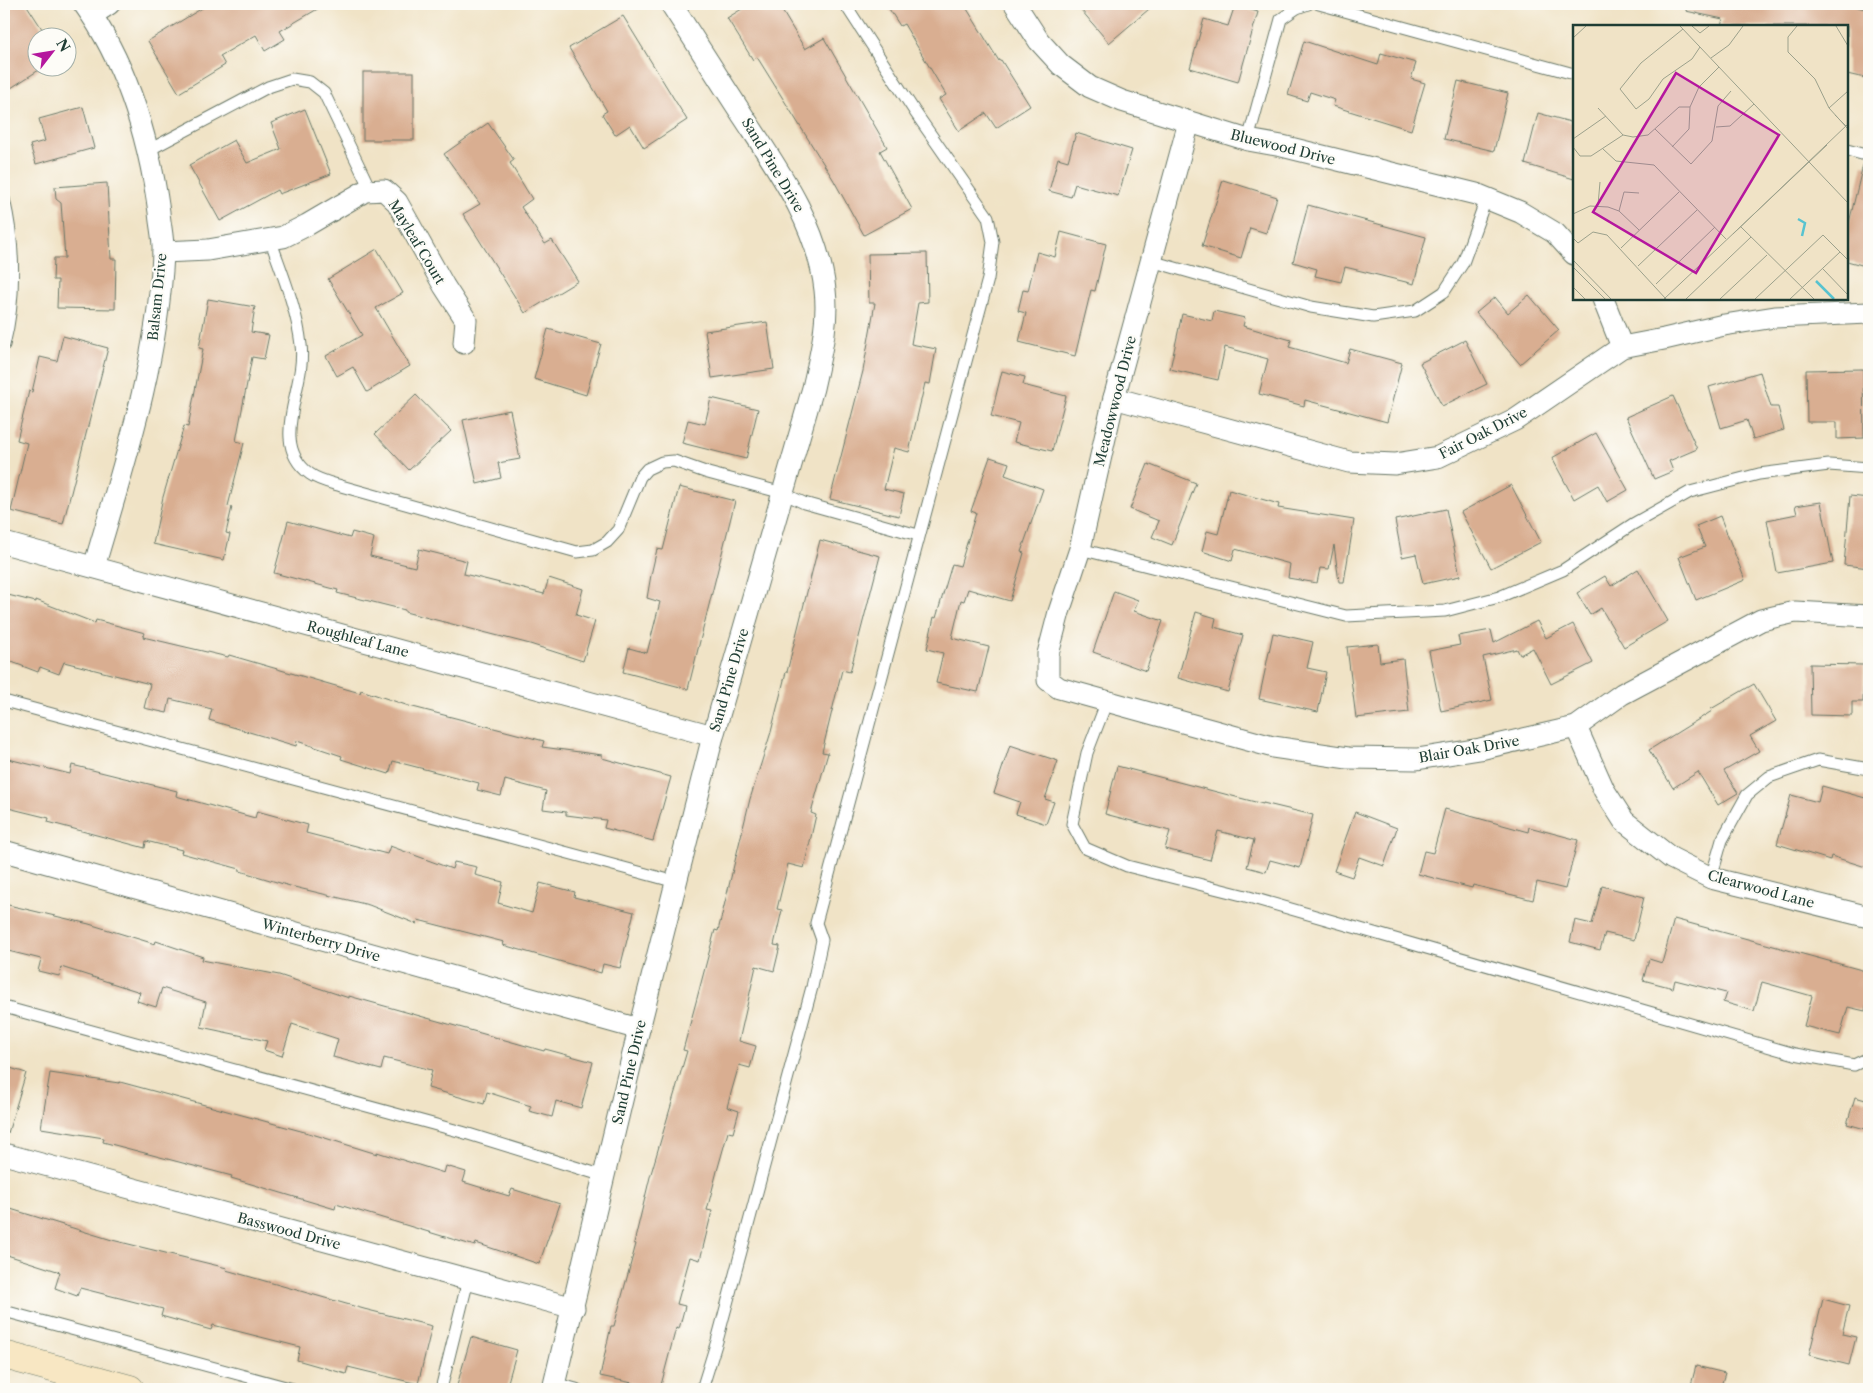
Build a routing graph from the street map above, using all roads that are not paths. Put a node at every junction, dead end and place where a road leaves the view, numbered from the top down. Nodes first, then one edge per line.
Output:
1 (671, 4) edge
2 (845, 4) edge
3 (1015, 4) edge
4 (1308, 4) edge
5 (1319, 4) edge
6 (95, 7) edge
7 (1573, 74) edge
8 (1189, 122) junction
9 (1248, 140) junction
10 (147, 150) junction
11 (1848, 150) edge
12 (1869, 156) edge
13 (372, 191) junction
14 (4, 198) edge
15 (1486, 198) junction
16 (270, 239) junction
17 (164, 252) junction
18 (1573, 253) edge
19 (1151, 261) junction
20 (1603, 300) edge
21 (1869, 313) edge
22 (464, 343) dead end
23 (4, 345) edge
24 (1622, 347) junction
25 (1114, 398) junction
26 (1869, 468) edge
27 (783, 492) junction
28 (918, 535) junction
29 (4, 543) edge
30 (1080, 549) junction
31 (94, 567) junction
32 (1869, 616) edge
33 (1048, 680) joint
34 (4, 701) edge
35 (1107, 701) junction
36 (1576, 727) junction
37 (713, 736) junction
38 (1869, 769) edge
39 (4, 851) edge
40 (1711, 878) junction
41 (676, 882) junction
42 (1869, 917) edge
43 (4, 1007) edge
44 (638, 1030) junction
45 (1869, 1058) edge
46 (4, 1154) edge
47 (604, 1176) junction
48 (468, 1280) junction
49 (574, 1308) junction
50 (4, 1311) edge
51 (4, 1355) edge
52 (554, 1386) edge
53 (130, 1389) edge
54 (293, 1389) edge
55 (441, 1389) edge
56 (576, 1389) edge
57 (700, 1389) edge

1 - 27 street, Sand Pine Drive
2 - 28 lane
3 - 8 street, Bluewood Drive
4 - 9 lane
5 - 7 lane
6 - 10 street, Balsam Drive
8 - 9 street, Bluewood Drive
8 - 19 street, Meadowwood Drive
9 - 15 street, Bluewood Drive
10 - 13 lane
10 - 17 street, Balsam Drive
11 - 12 lane
13 - 16 street, Mayleaf Court
13 - 22 street, Mayleaf Court
14 - 23 lane
15 - 18 street, Bluewood Drive
15 - 19 lane
16 - 17 street, Mayleaf Court
16 - 27 lane
17 - 31 street, Balsam Drive
19 - 25 street, Meadowwood Drive
20 - 24 street
21 - 24 street, Fair Oak Drive
24 - 25 street, Fair Oak Drive
25 - 30 street, Meadowwood Drive
26 - 30 lane
27 - 28 lane
27 - 37 street, Sand Pine Drive
28 - 57 lane
29 - 31 street, Roughleaf Lane
30 - 33 street, Meadowwood Drive
31 - 37 street, Roughleaf Lane
32 - 36 street, Blair Oak Drive
33 - 35 street, Blair Oak Drive
34 - 41 lane
35 - 36 street, Blair Oak Drive
35 - 45 lane
36 - 40 street, Clearwood Lane
37 - 41 street, Sand Pine Drive
38 - 40 lane
39 - 44 street, Winterberry Drive
40 - 42 street, Clearwood Lane
41 - 44 street, Sand Pine Drive
43 - 47 lane
44 - 47 street, Sand Pine Drive
46 - 48 street, Basswood Drive
47 - 49 street, Sand Pine Drive
48 - 49 street, Basswood Drive
48 - 55 lane
49 - 52 street, Sand Pine Drive
50 - 54 lane
51 - 53 street
52 - 56 lane

